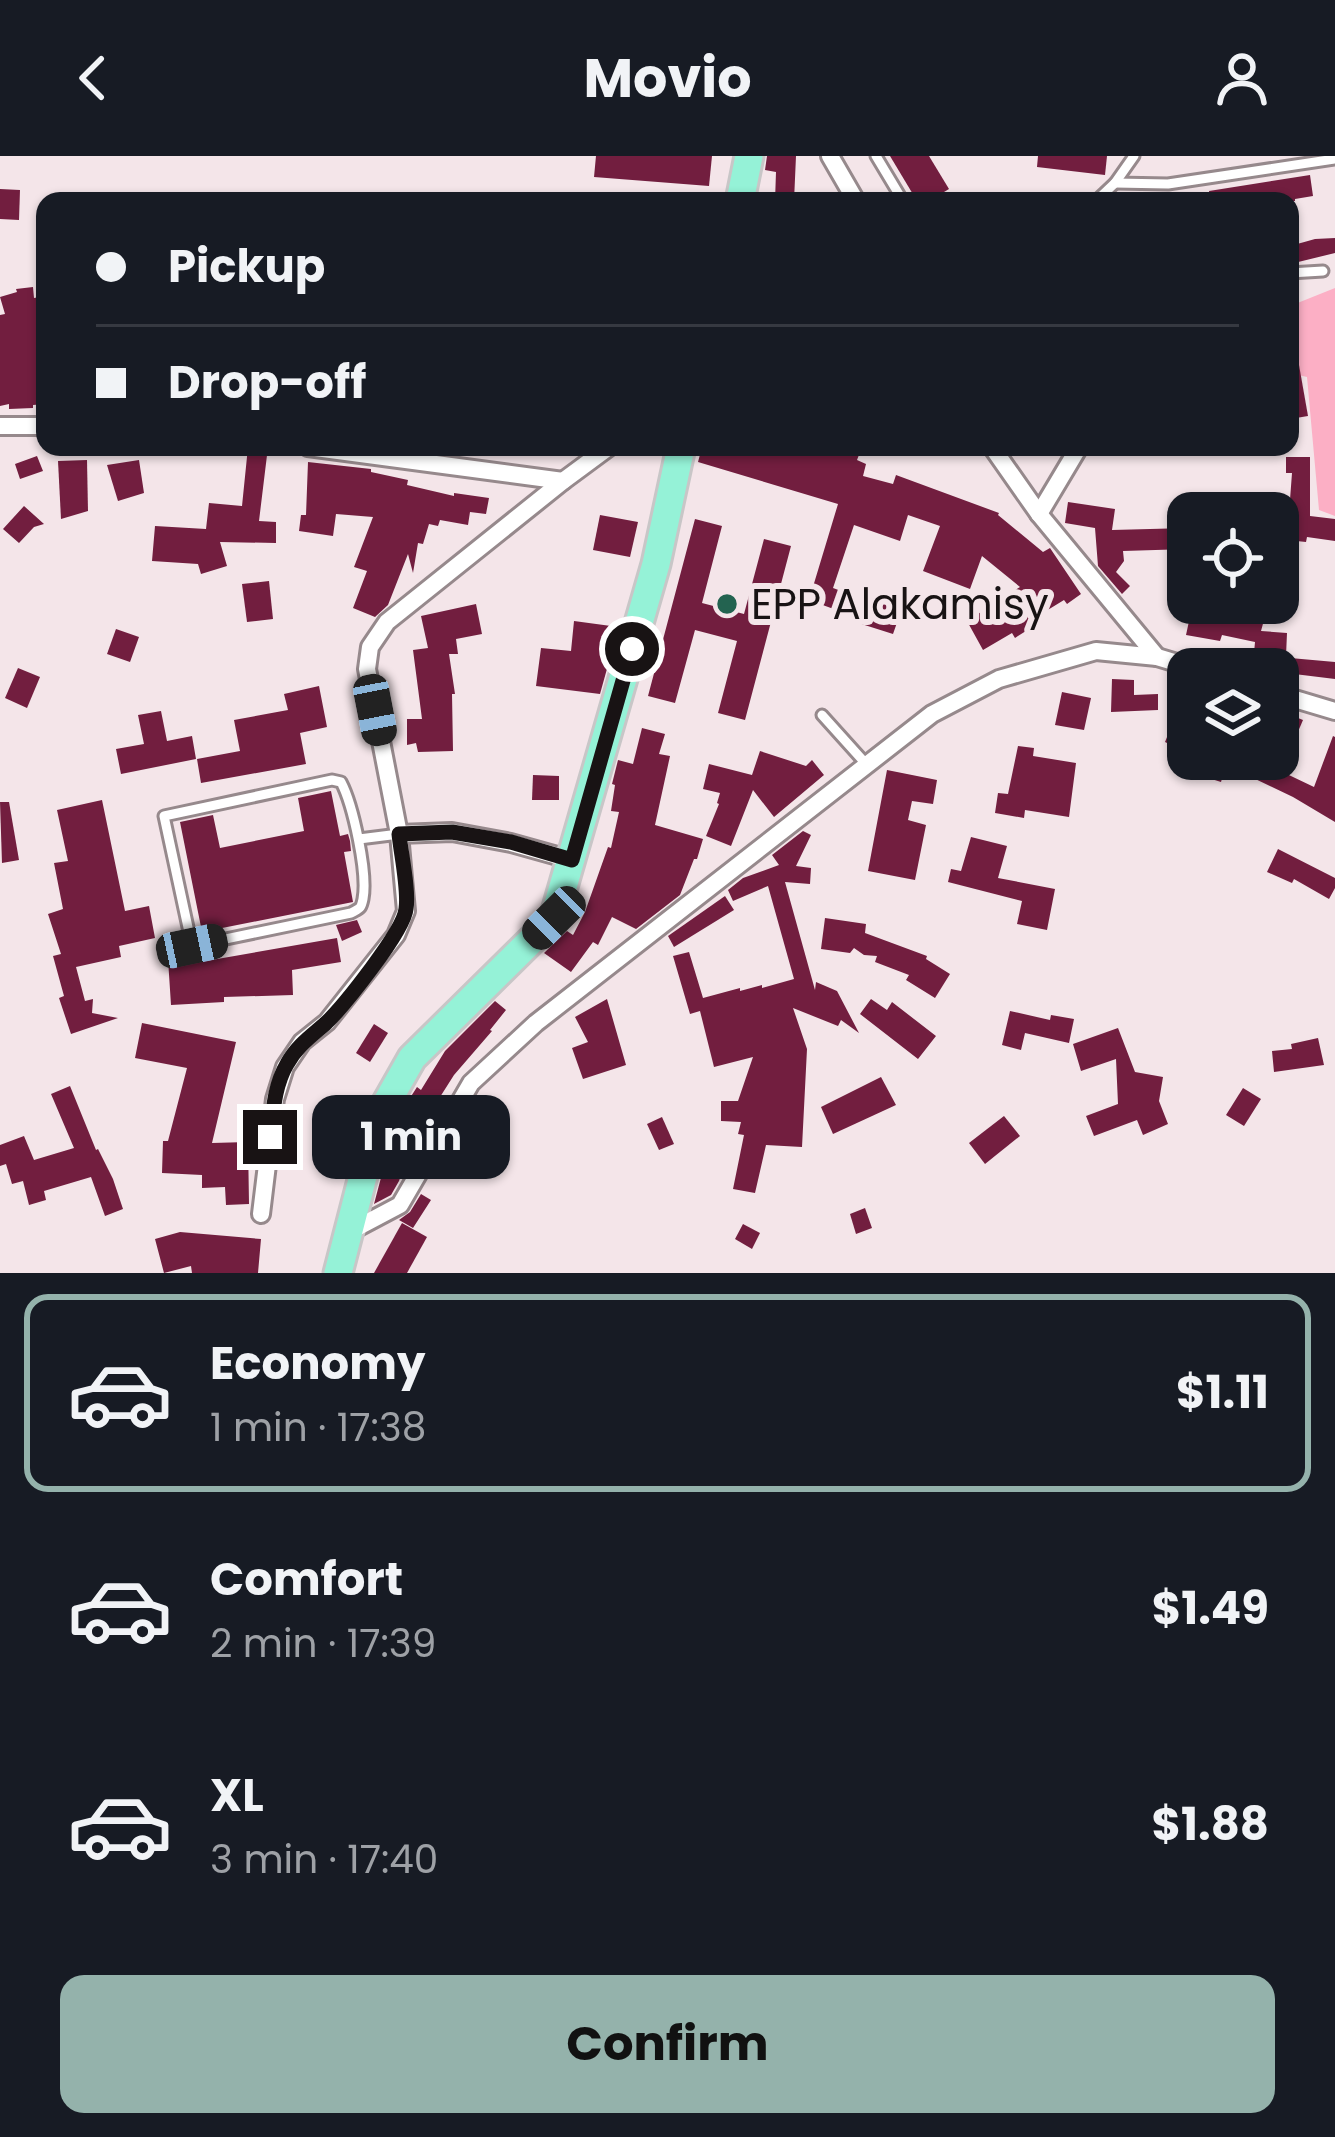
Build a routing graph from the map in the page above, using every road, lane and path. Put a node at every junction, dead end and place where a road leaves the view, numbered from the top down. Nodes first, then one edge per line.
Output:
1 (748, 156) edge
2 (830, 156) edge
3 (876, 156) edge
4 (1133, 156) edge
5 (1335, 158) edge
6 (1115, 183) junction
7 (742, 192) edge
8 (851, 192) edge
9 (898, 192) edge
10 (1106, 192) edge
11 (1322, 271) dead end
12 (1299, 272) edge
13 (36, 426) edge
14 (0, 427) edge
15 (376, 456) edge
16 (598, 456) edge
17 (679, 456) edge
18 (998, 456) edge
19 (1073, 456) edge
20 (563, 481) junction
21 (1039, 514) junction
22 (1157, 656) junction
23 (1167, 659) edge
24 (1299, 700) edge
25 (1335, 711) edge
26 (823, 715) dead end
27 (867, 765) junction
28 (399, 834) junction
29 (359, 839) junction
30 (572, 860) junction
31 (261, 1214) dead end
32 (349, 1232) junction
33 (338, 1273) edge

1 - 7 main road
2 - 8 street
3 - 9 lane
4 - 6 lane
5 - 6 lane
6 - 10 lane
11 - 12 lane
13 - 14 street
15 - 20 street
16 - 20 street
17 - 30 main road
18 - 21 street
19 - 21 street
20 - 28 street
21 - 22 street
22 - 23 street
22 - 27 street
24 - 25 street
26 - 27 lane
27 - 32 street
28 - 29 lane
28 - 30 street
28 - 31 street
29 - 29 lane
30 - 32 main road
32 - 33 main road

